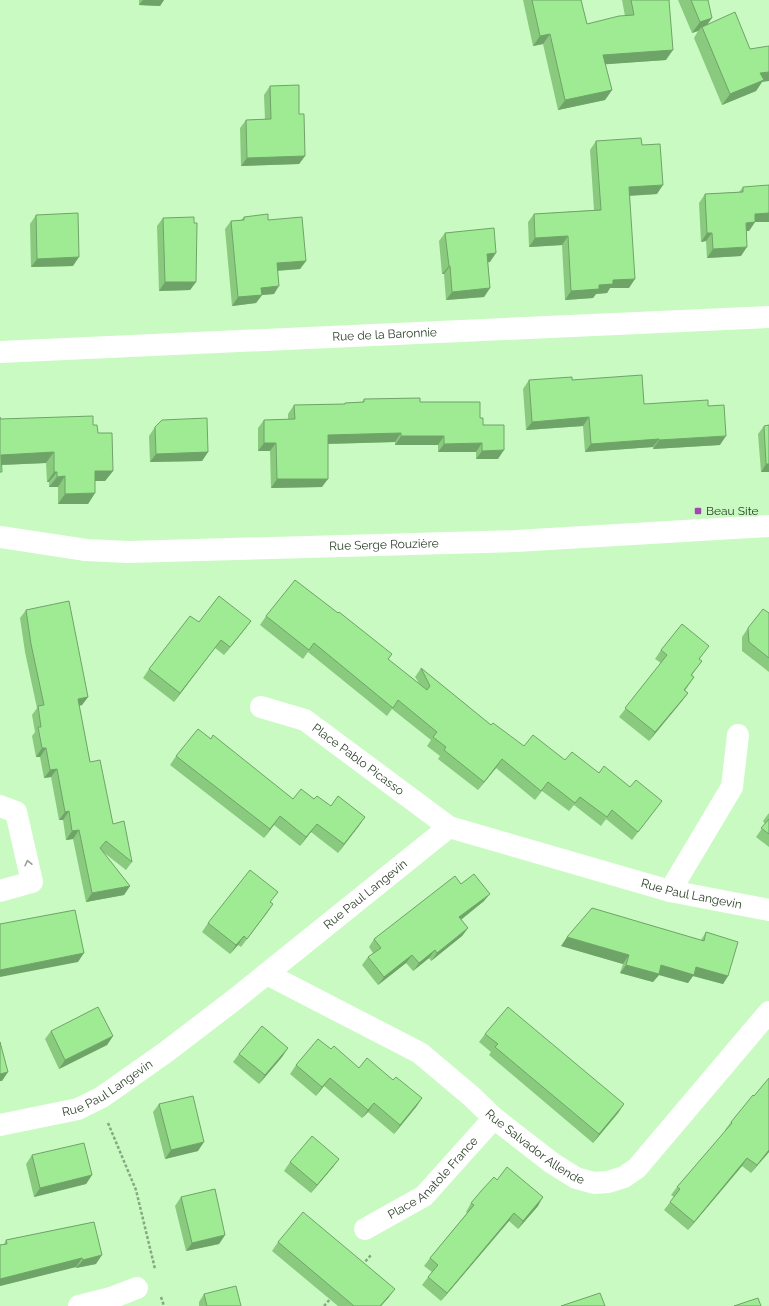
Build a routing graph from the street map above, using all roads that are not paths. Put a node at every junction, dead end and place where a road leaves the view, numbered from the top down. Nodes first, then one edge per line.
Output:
1 (769, 316) edge
2 (0, 352) edge
3 (769, 526) edge
4 (0, 537) edge
5 (261, 707) dead end
6 (738, 735) dead end
7 (0, 806) edge
8 (449, 827) junction
9 (0, 891) edge
10 (670, 891) junction
11 (769, 910) edge
12 (267, 974) junction
13 (769, 1012) edge
14 (494, 1118) junction
15 (0, 1125) edge
16 (365, 1229) dead end
17 (137, 1288) dead end
18 (79, 1306) edge

1 - 2 street, Rue de la Baronnie
3 - 4 street, Rue Serge Rouzière
5 - 8 street, Place Pablo Picasso
6 - 10 street
9 -> 7 street
8 - 10 street, Rue Paul Langevin
8 - 12 street, Rue Paul Langevin
10 - 11 street, Rue Paul Langevin
12 - 14 street, Rue Salvador Allende
12 - 15 street, Rue Paul Langevin
13 - 14 street, Rue Salvador Allende
14 - 16 street, Place Anatole France
17 - 18 street

